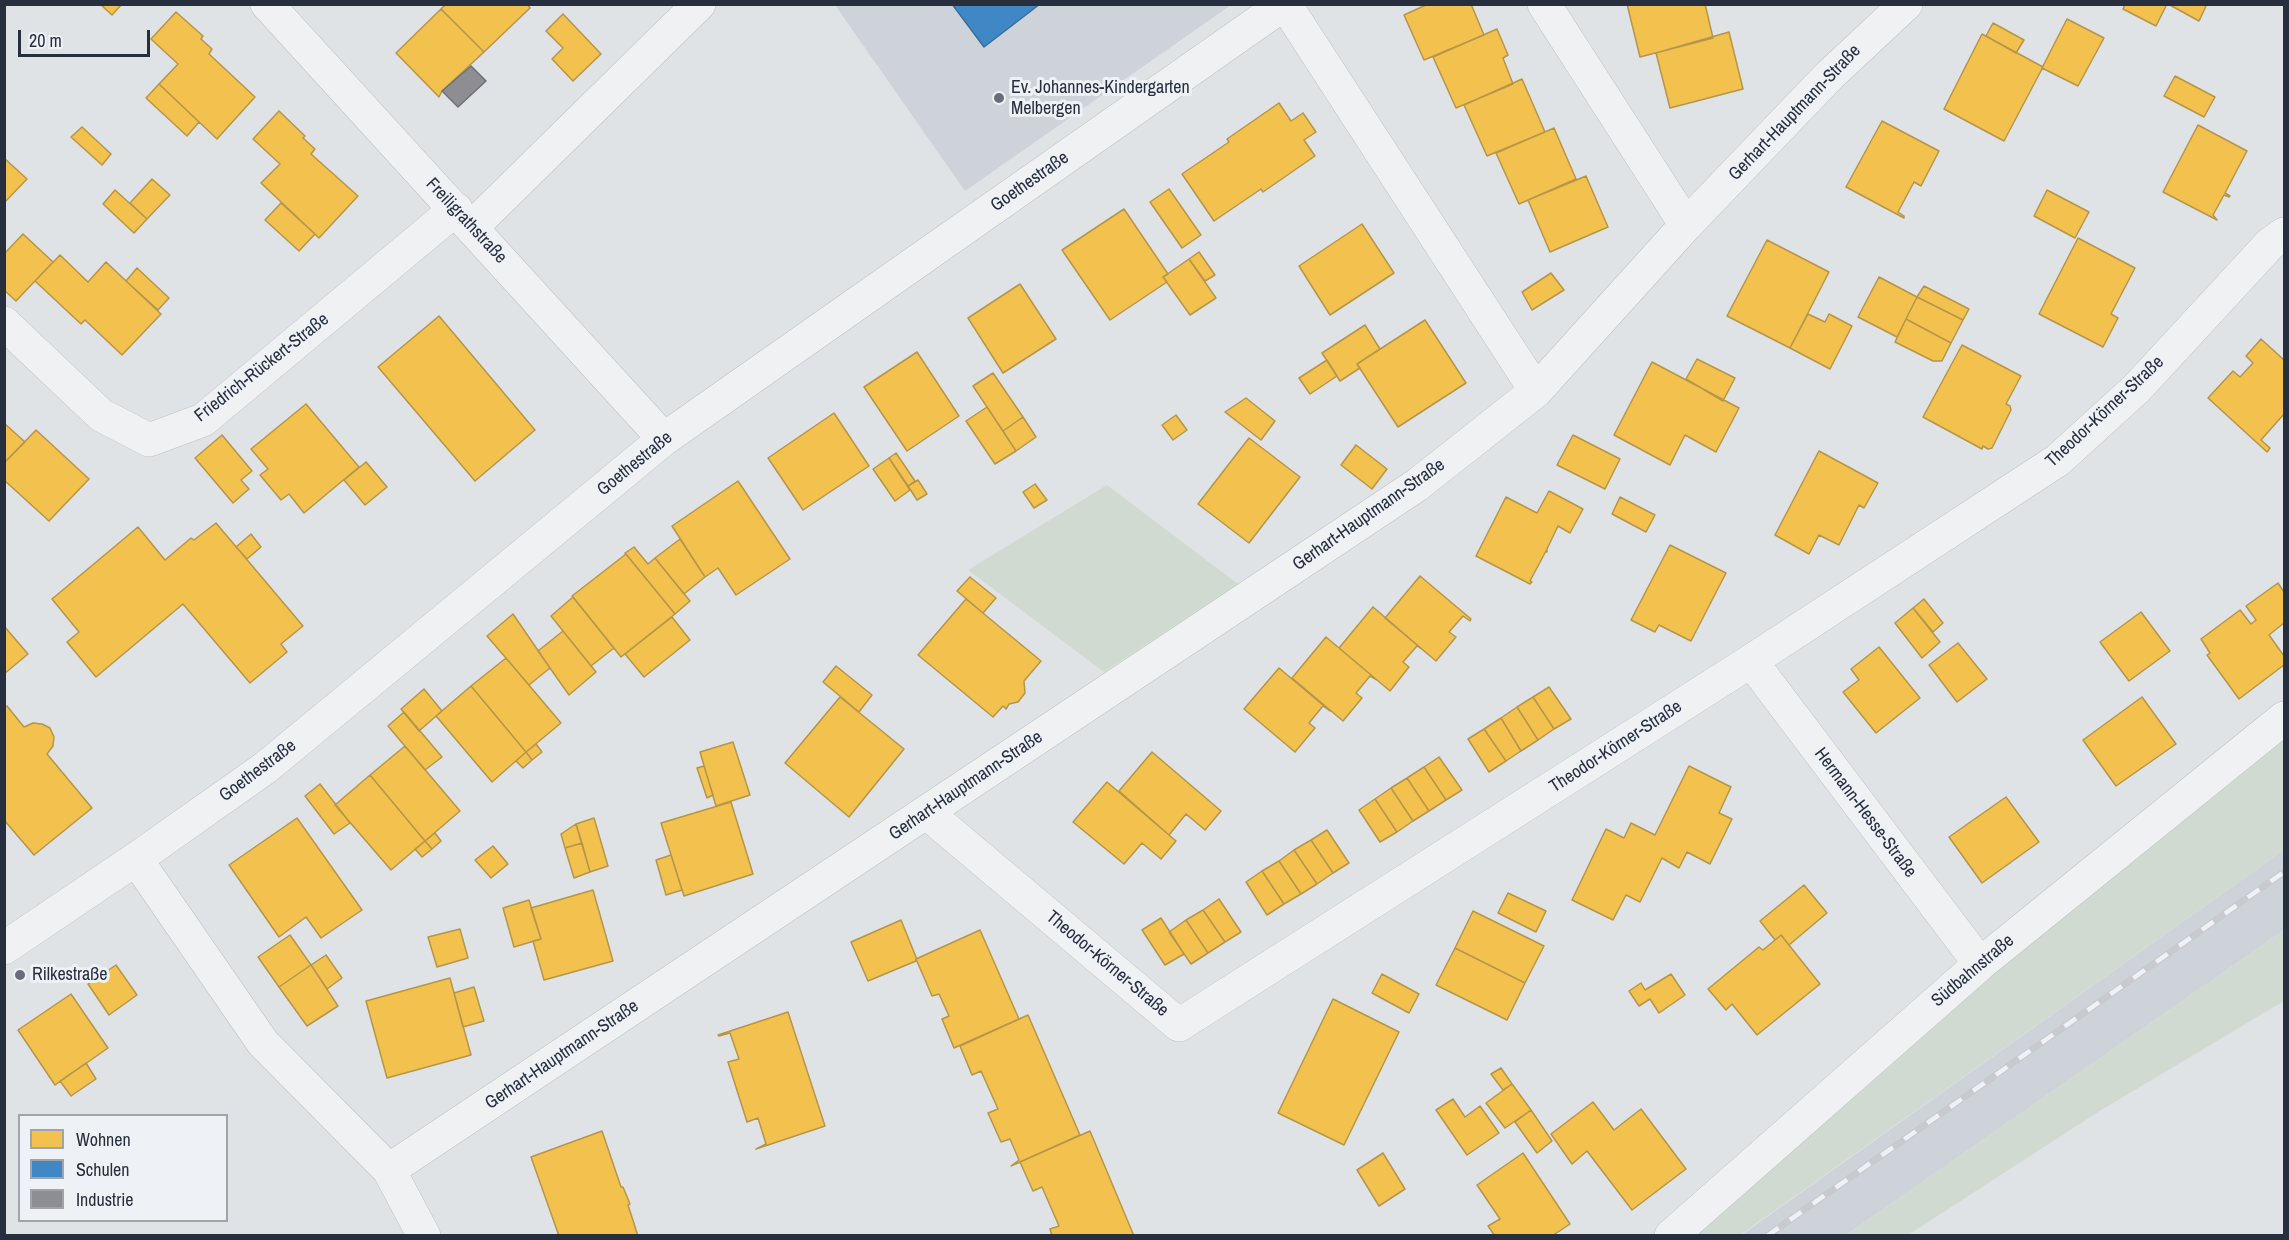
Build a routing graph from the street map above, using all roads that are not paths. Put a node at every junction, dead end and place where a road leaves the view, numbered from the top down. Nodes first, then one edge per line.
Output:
1 (267, 4) edge
2 (699, 4) edge
3 (1285, 4) edge
4 (1544, 4) edge
5 (1906, 4) edge
6 (464, 218) junction
7 (1686, 225) junction
8 (2284, 234) edge
9 (4, 323) edge
10 (1536, 391) junction
11 (664, 439) junction
12 (1751, 661) junction
13 (2284, 718) edge
14 (927, 813) junction
15 (136, 859) junction
16 (4, 948) edge
17 (1980, 964) junction
18 (389, 1170) junction
19 (424, 1236) edge
20 (1671, 1236) edge

1 - 6 street, Freiligrathstraße
2 - 6 street, Friedrich-Rückert-Straße
3 - 10 street
3 - 11 street, Goethestraße
4 - 7 street
5 - 7 street, Gerhart-Hauptmann-Straße
6 - 9 street, Friedrich-Rückert-Straße
6 - 11 street, Freiligrathstraße
7 - 10 street, Gerhart-Hauptmann-Straße
8 - 12 street, Theodor-Körner-Straße
10 - 14 street, Gerhart-Hauptmann-Straße
11 - 15 street, Goethestraße
12 - 14 street, Theodor-Körner-Straße
12 - 17 street, Hermann-Hesse-Straße
13 - 17 street, Südbahnstraße
14 - 18 street, Gerhart-Hauptmann-Straße
15 - 16 street, Goethestraße
15 - 18 street
17 - 20 street, Südbahnstraße
18 - 19 street

